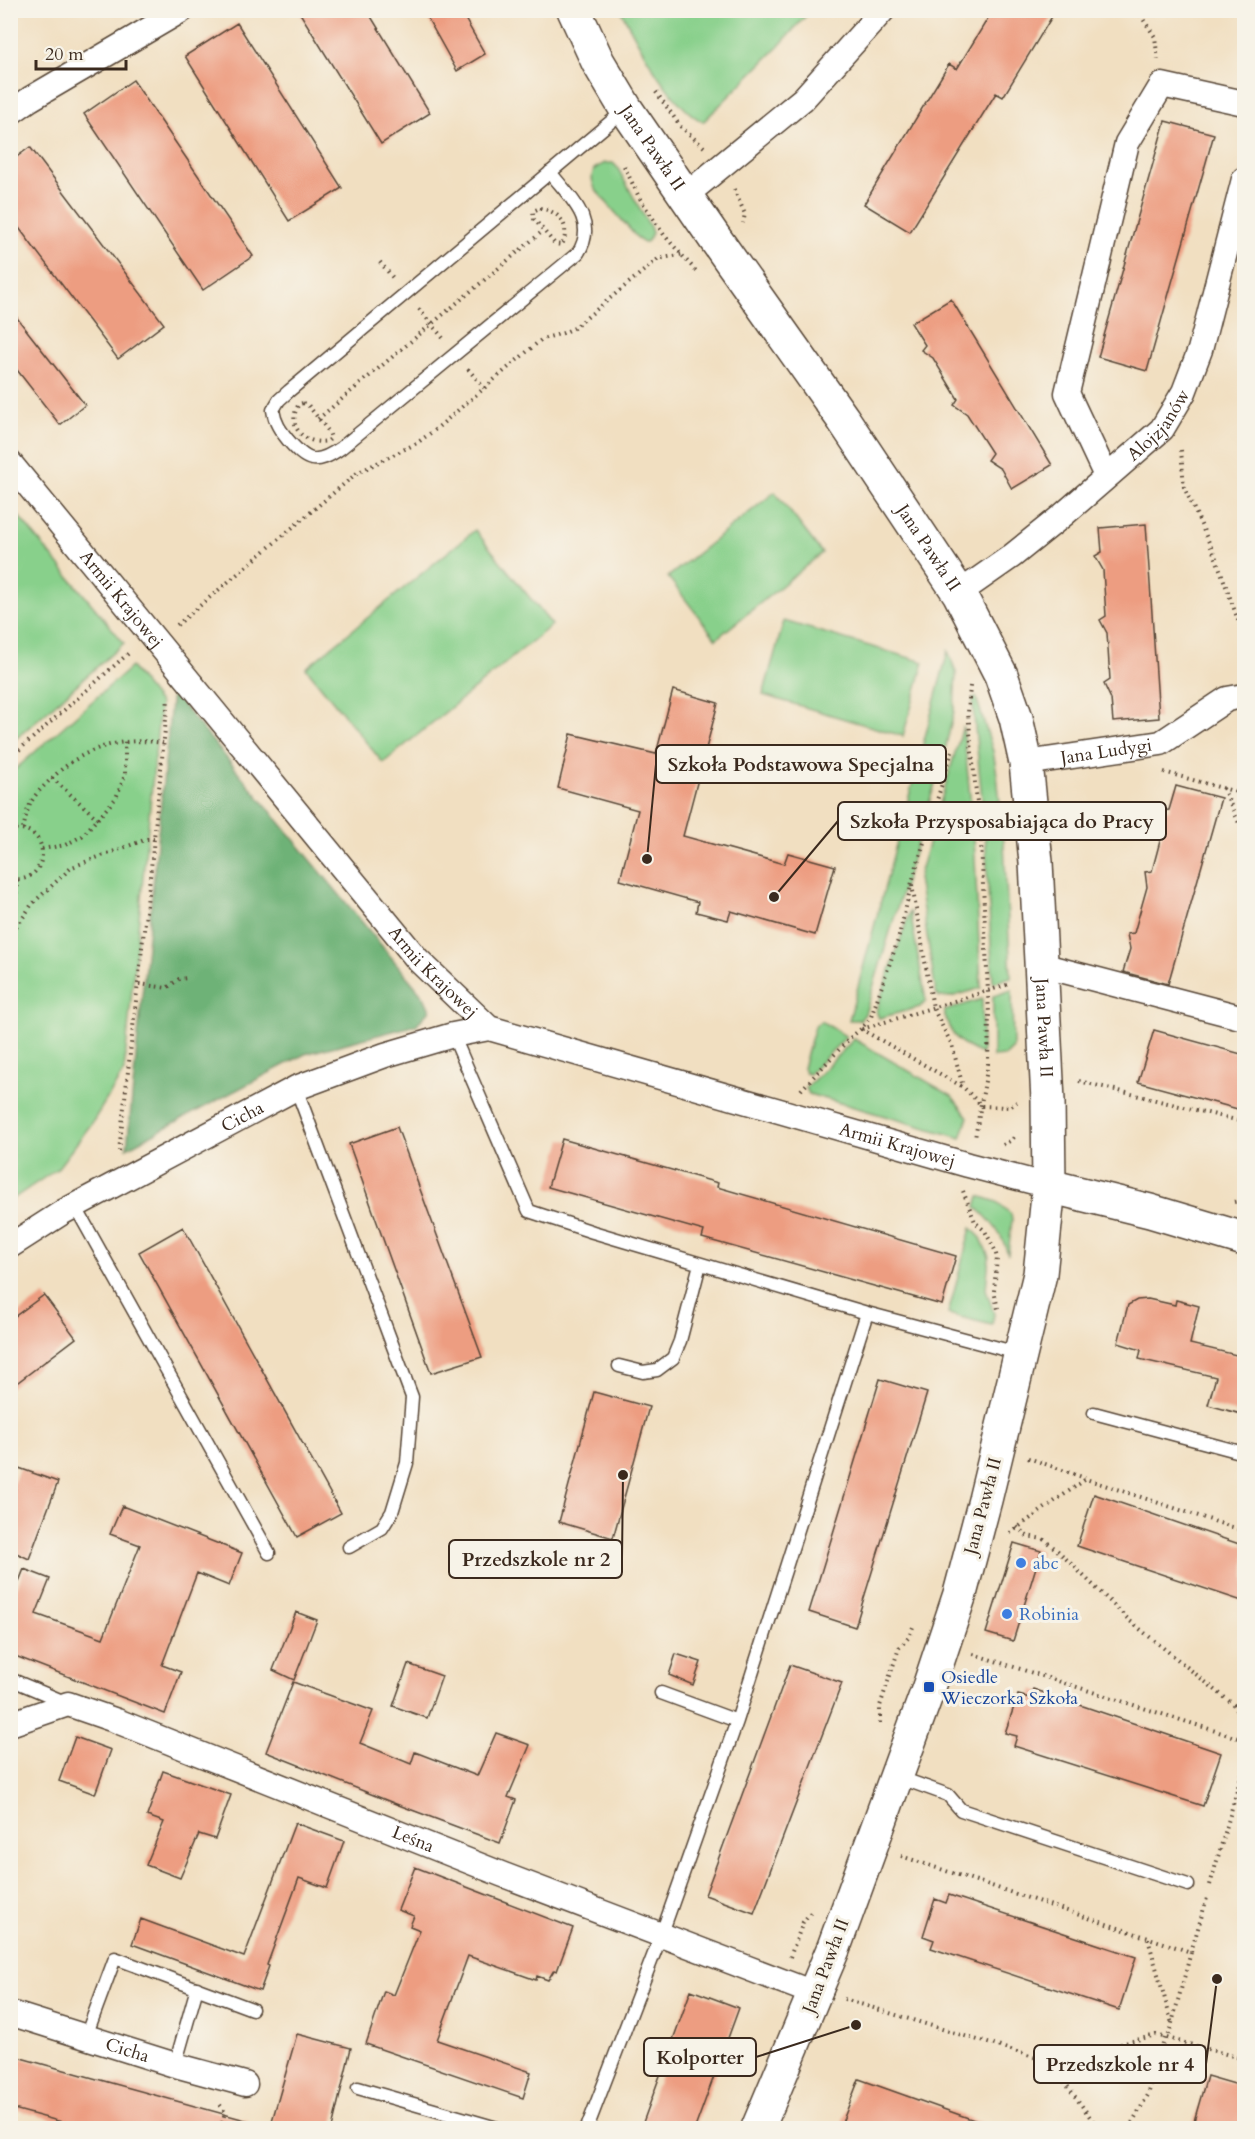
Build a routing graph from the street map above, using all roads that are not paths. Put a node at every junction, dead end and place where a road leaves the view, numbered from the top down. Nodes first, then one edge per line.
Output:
1 (182, 10) edge
2 (574, 10) edge
3 (883, 10) edge
4 (1245, 103) edge
5 (626, 109) junction
6 (10, 113) edge
7 (550, 172) junction
8 (1245, 179) edge
9 (686, 195) junction
10 (10, 463) edge
11 (1106, 476) junction
12 (959, 593) junction
13 (1245, 696) edge
14 (1026, 763) junction
15 (1029, 974) junction
16 (1245, 1018) edge
17 (489, 1028) junction
18 (453, 1035) junction
19 (296, 1088) junction
20 (1048, 1186) junction
21 (75, 1206) junction
22 (1245, 1239) edge
23 (10, 1246) edge
24 (700, 1264) junction
25 (867, 1313) junction
26 (1009, 1352) junction
27 (619, 1366) dead end
28 (1094, 1413) dead end
29 (1245, 1453) edge
30 (349, 1547) dead end
31 (269, 1553) dead end
32 (10, 1679) edge
33 (661, 1693) dead end
34 (68, 1704) junction
35 (736, 1721) junction
36 (10, 1725) edge
37 (897, 1777) junction
38 (1188, 1885) dead end
39 (662, 1933) junction
40 (197, 1988) junction
41 (830, 1996) junction
42 (252, 2009) dead end
43 (10, 2013) edge
44 (86, 2036) junction
45 (175, 2065) junction
46 (245, 2084) dead end
47 (358, 2088) dead end
48 (497, 2128) edge
49 (587, 2128) edge
50 (758, 2128) edge

1 - 6 street
2 - 5 street, Jana Pawła II
3 - 9 street
4 - 11 street
5 - 7 lane
5 - 9 street, Jana Pawła II
7 - 7 lane
8 - 11 street, Alojzjanów
9 - 12 street, Jana Pawła II
10 - 17 street, Armii Krajowej
11 - 12 street, Alojzjanów
12 - 14 street, Jana Pawła II
13 - 14 street, Jana Ludygi
14 - 15 street, Jana Pawła II
15 - 16 street
15 - 20 street, Jana Pawła II
17 - 18 street, Cicha
17 - 20 street, Armii Krajowej
18 - 19 street, Cicha
18 - 24 lane
19 - 21 street, Cicha
19 - 30 lane
20 - 22 street
20 - 26 street, Jana Pawła II
21 - 23 street, Cicha
21 - 31 lane
24 - 25 lane
24 - 27 lane
25 - 26 lane
25 - 35 lane
26 - 37 street, Jana Pawła II
28 - 29 lane
32 - 34 lane
33 - 35 lane
34 - 36 street
34 - 39 street, Leśna
35 - 39 lane
37 - 38 lane
37 - 41 street, Jana Pawła II
39 - 41 street, Leśna
39 - 49 lane
40 - 42 lane
40 - 44 lane
40 - 45 lane
41 - 50 street, Jana Pawła II
43 - 44 street, Cicha
44 - 45 street, Cicha
45 - 46 street, Cicha
47 - 48 lane

